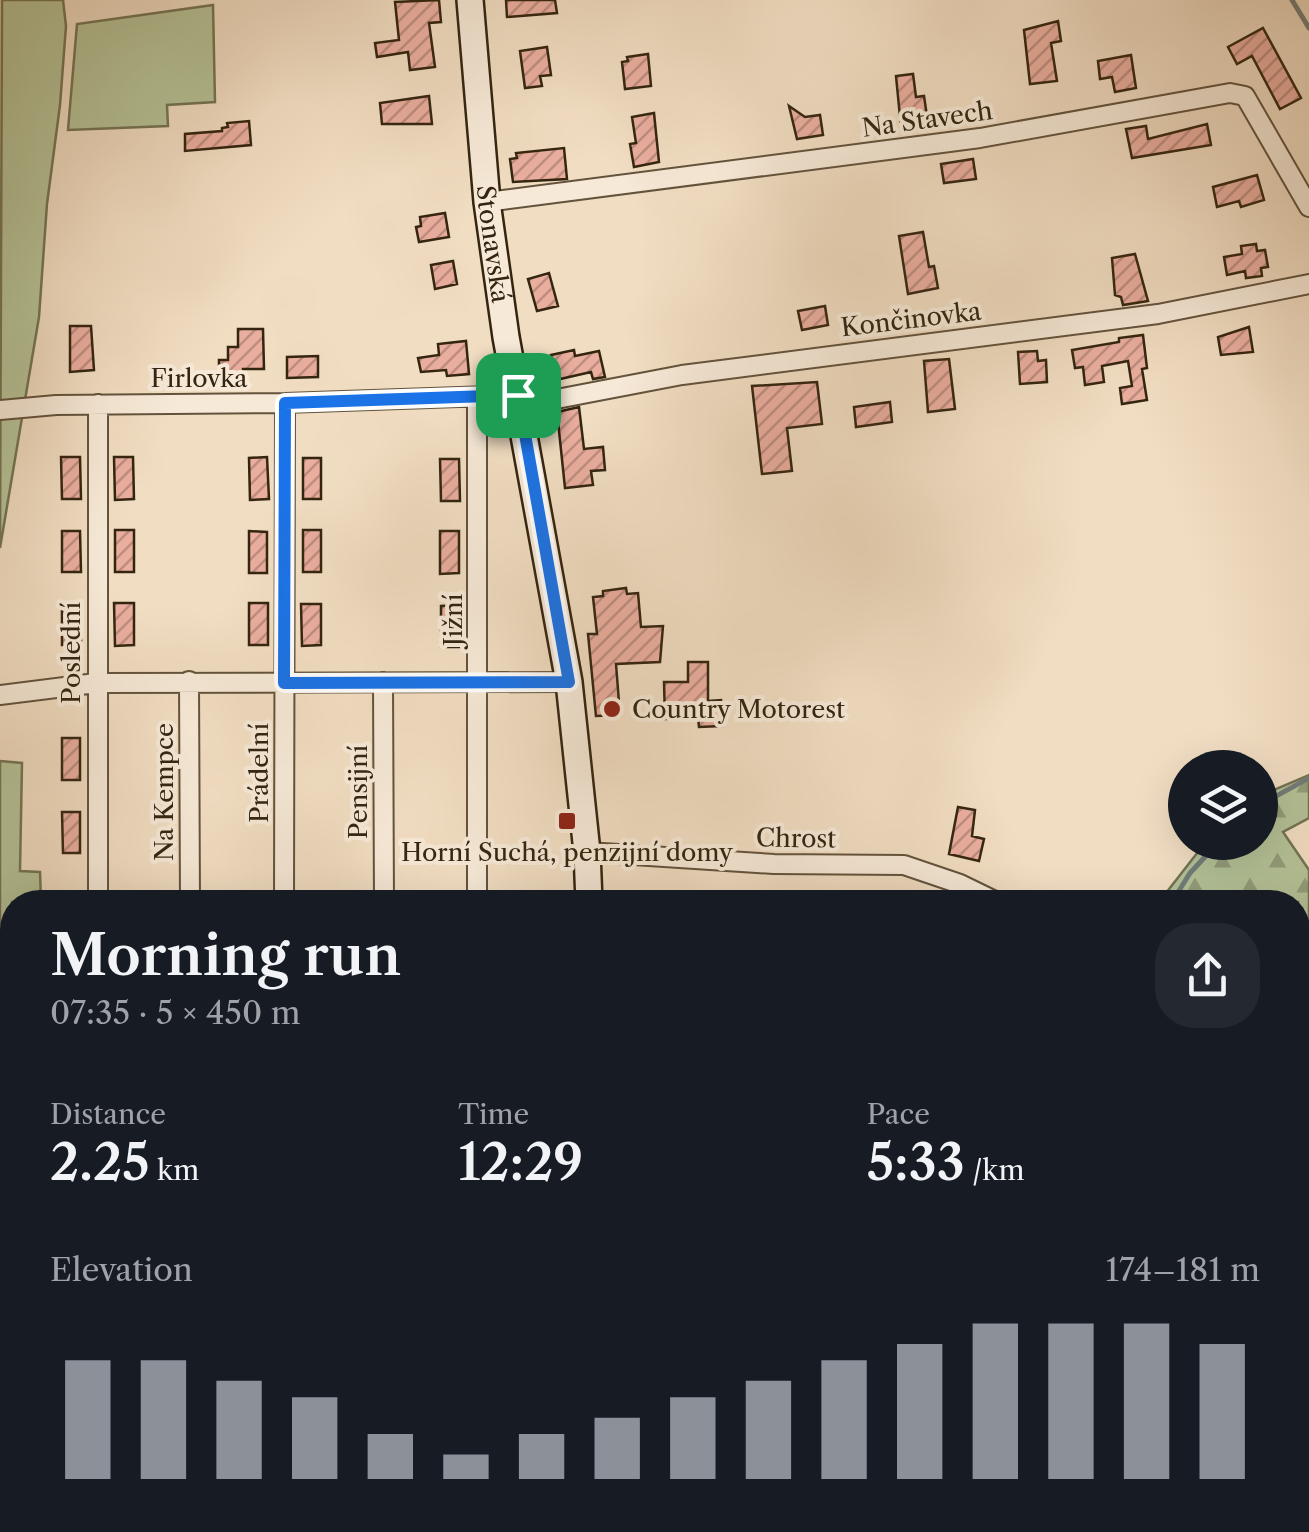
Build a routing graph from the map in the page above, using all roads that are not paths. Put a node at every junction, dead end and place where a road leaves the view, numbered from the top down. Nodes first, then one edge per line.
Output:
1 (470, 0) edge
2 (487, 202) junction
3 (1309, 207) edge
4 (1309, 284) edge
5 (476, 398) junction
6 (519, 400) junction
7 (285, 403) junction
8 (98, 404) junction
9 (0, 410) edge
10 (478, 681) junction
11 (96, 682) junction
12 (188, 682) junction
13 (383, 682) junction
14 (569, 682) junction
15 (284, 683) junction
16 (0, 694) edge
17 (588, 852) junction
18 (98, 890) edge
19 (190, 890) edge
20 (284, 890) edge
21 (384, 890) edge
22 (478, 890) edge
23 (589, 890) edge
24 (972, 890) edge

1 - 2 main road, Stonavská
2 - 3 street, Na Stavech
2 - 6 main road, Stonavská
4 - 6 street, Končinovka
5 - 6 street, Firlovka
5 - 7 street, Firlovka
5 - 10 street, Jižní
6 - 14 main road, Stonavská
7 - 8 street, Firlovka
7 - 15 street, Prádelní
8 - 9 street, Firlovka
8 - 11 street, Poslední
10 - 13 street
10 - 14 street
10 - 22 street, Jižní
11 - 12 street
11 - 16 street
11 - 18 street, Poslední
12 - 15 street
12 - 19 street, Na Kempce
13 - 15 street
13 - 21 street, Pensijní
14 - 17 main road, Stonavská
15 - 20 street, Prádelní
17 - 23 main road, Stonavská
17 - 24 street, Chrost

